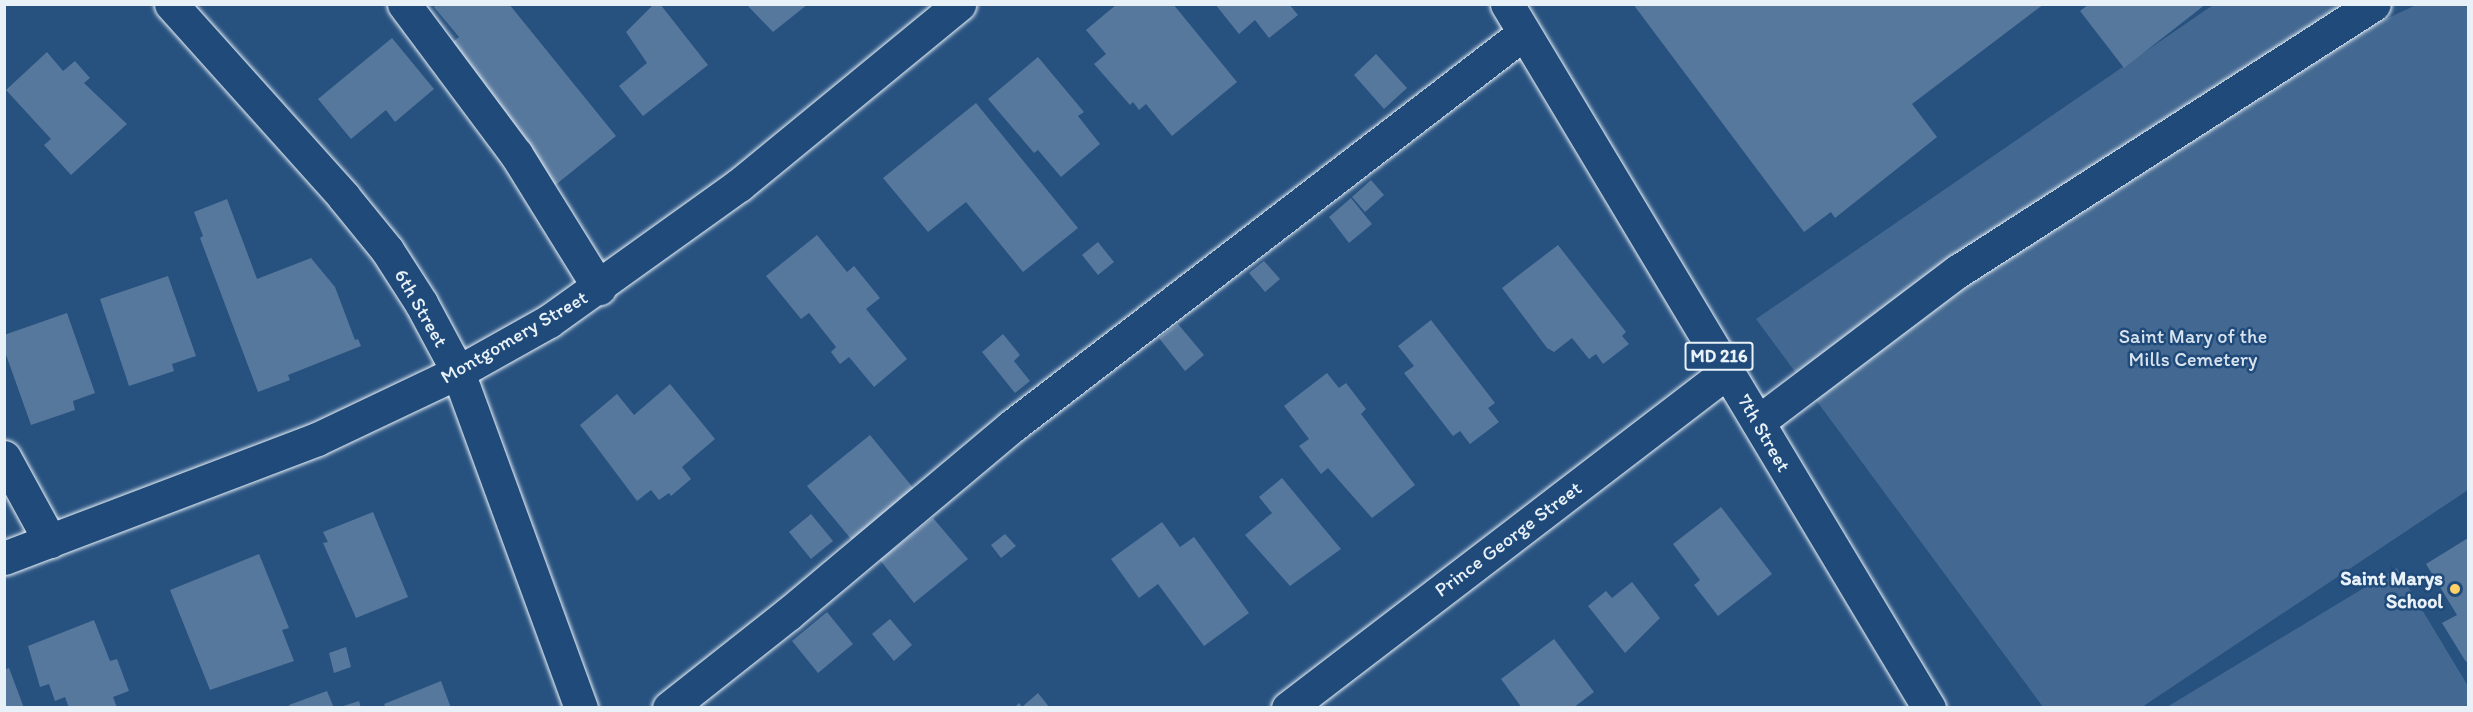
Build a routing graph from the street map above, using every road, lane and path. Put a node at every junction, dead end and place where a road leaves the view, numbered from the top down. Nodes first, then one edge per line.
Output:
1 (171, 4) edge
2 (404, 4) edge
3 (959, 4) edge
4 (1507, 4) edge
5 (2374, 4) edge
6 (1524, 33) junction
7 (599, 288) junction
8 (1728, 371) junction
9 (458, 372) junction
10 (1758, 423) junction
11 (4, 457) edge
12 (50, 541) junction
13 (4, 558) edge
14 (581, 708) edge
15 (669, 708) edge
16 (1288, 708) edge
17 (1929, 708) edge

1 - 9 street, 6th Street
2 - 7 street
3 - 7 street, Montgomery Street
4 - 6 street, 7th Street / MD 216
5 - 10 street
6 - 8 street, 7th Street / MD 216
6 - 15 street
7 - 9 street, Montgomery Street
8 - 10 street, 7th Street / MD 216
8 - 16 street, Prince George Street
9 - 12 street, Montgomery Street
9 - 14 street, 6th Street
10 - 17 street, 7th Street / MD 216
11 - 12 street
12 - 13 street, Montgomery Street

